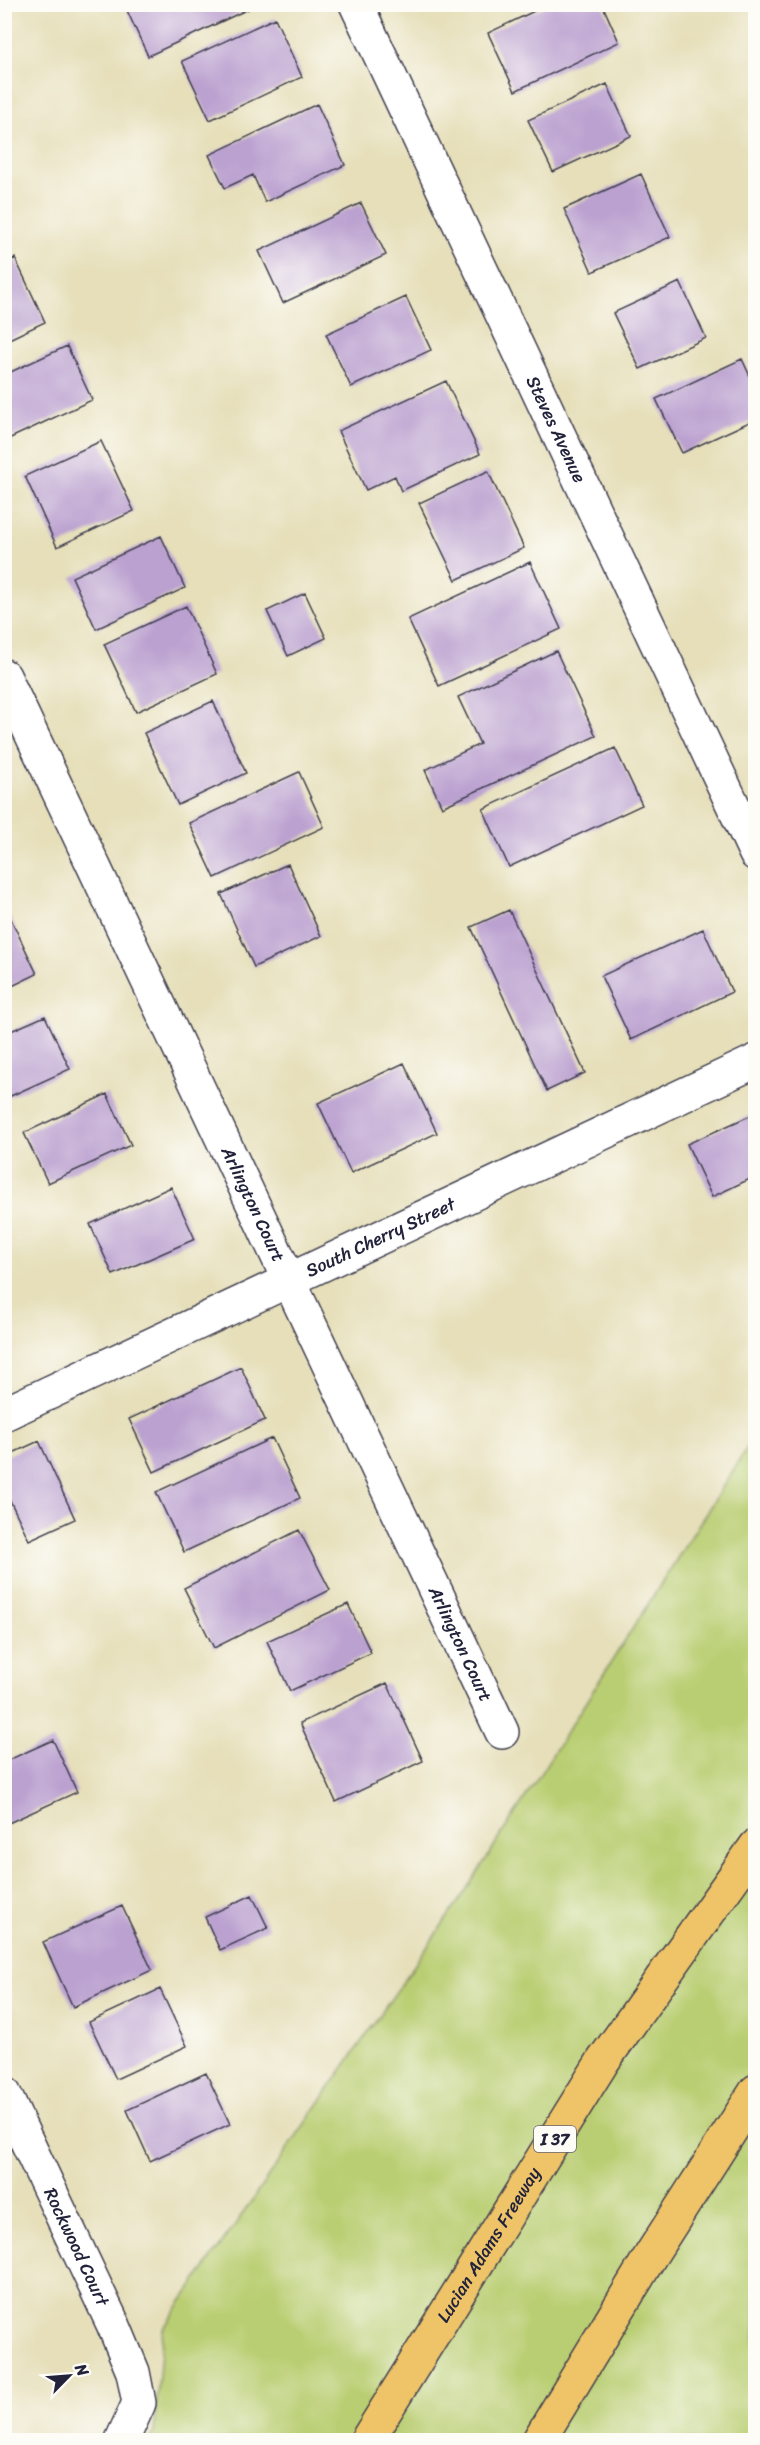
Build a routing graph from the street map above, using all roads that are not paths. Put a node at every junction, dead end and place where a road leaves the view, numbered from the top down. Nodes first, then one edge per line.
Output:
1 (356, 4) edge
2 (4, 676) edge
3 (756, 854) edge
4 (756, 1061) edge
5 (288, 1282) junction
6 (4, 1414) edge
7 (502, 1732) dead end
8 (756, 1846) edge
9 (756, 2091) edge
10 (4, 2093) edge
11 (122, 2440) edge
12 (367, 2440) edge
13 (539, 2440) edge

1 - 3 street, Steves Avenue
2 - 5 street, Arlington Court
4 - 5 street, South Cherry Street
5 - 6 street, South Cherry Street
5 - 7 street, Arlington Court
8 - 12 highway, Lucian Adams Freeway / I 37
9 - 13 highway
10 - 11 street, Rockwood Court

